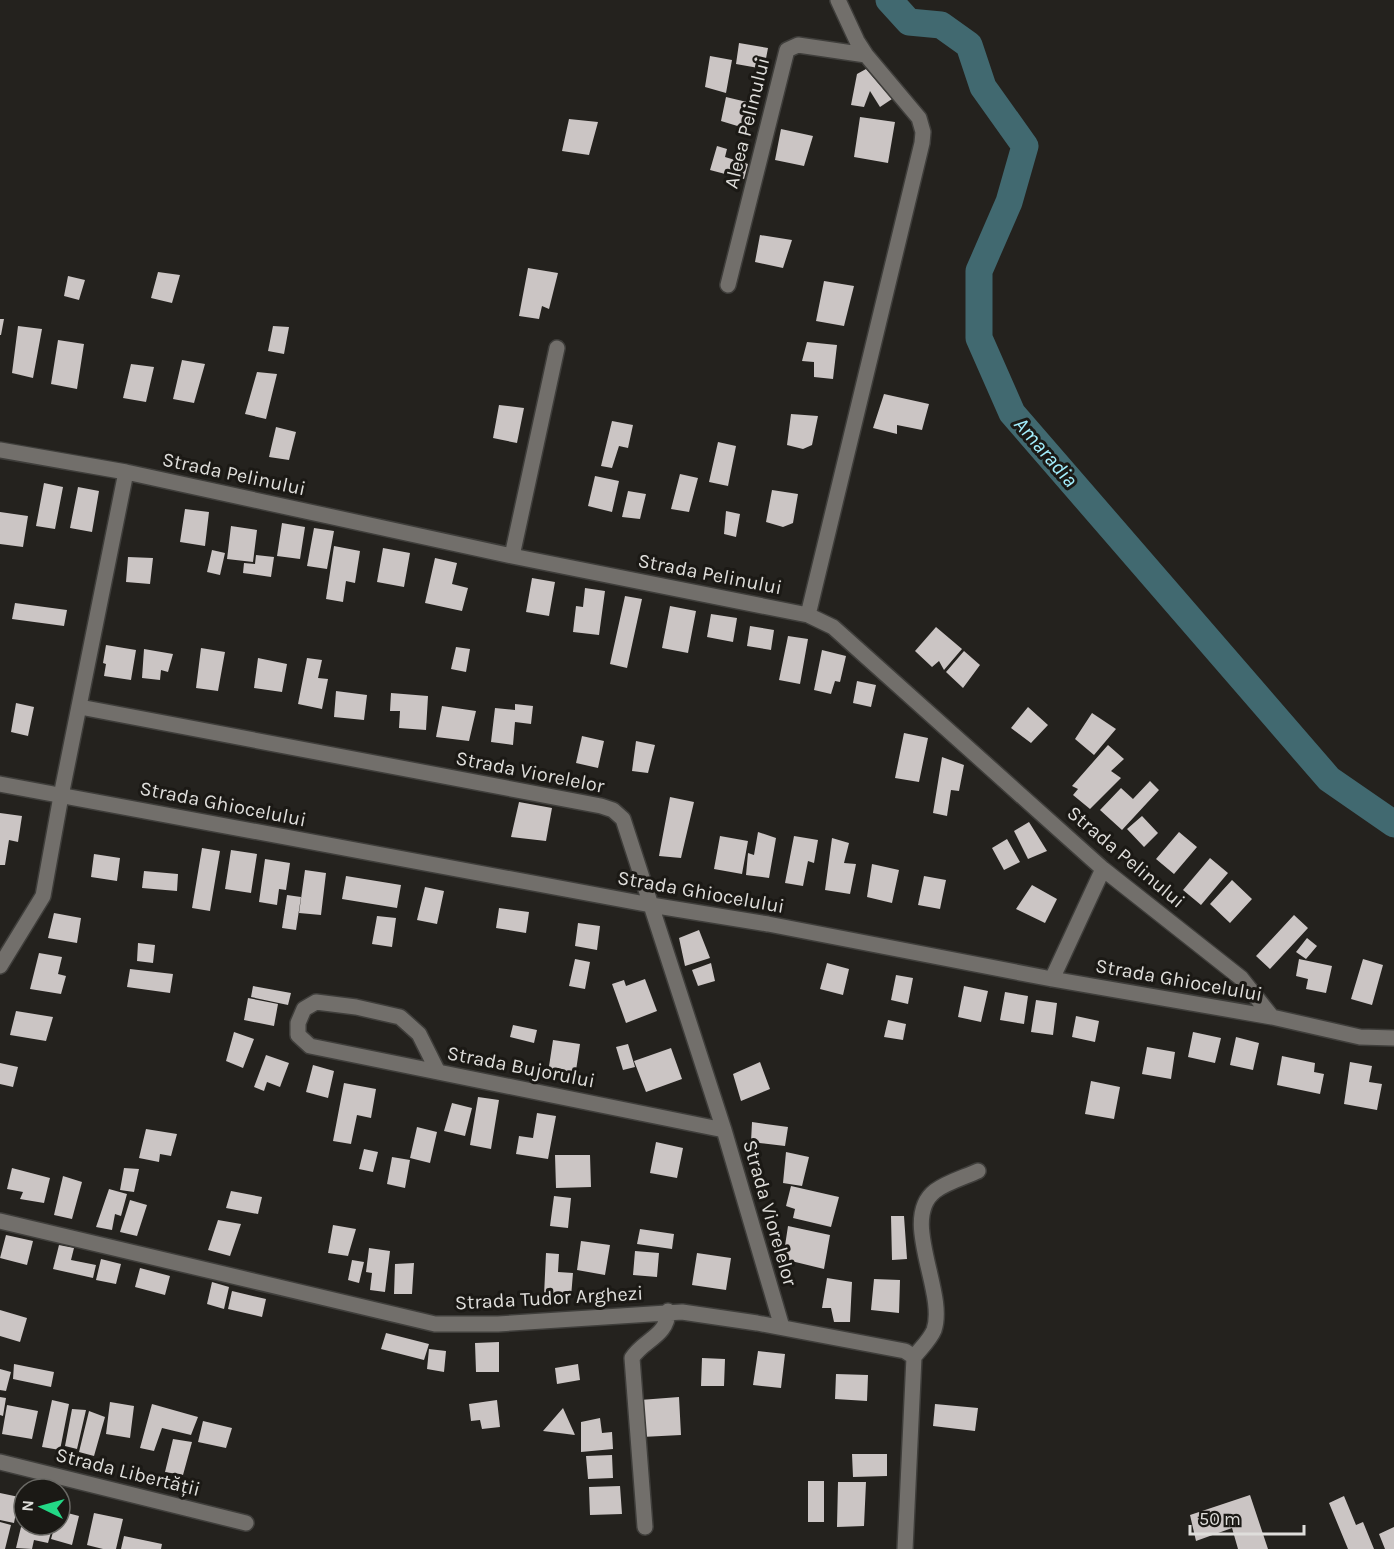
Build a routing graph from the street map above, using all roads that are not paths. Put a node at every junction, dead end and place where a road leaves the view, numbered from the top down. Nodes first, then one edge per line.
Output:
1 (838, 0) edge
2 (866, 55) junction
3 (728, 285) dead end
4 (557, 348) dead end
5 (0, 450) edge
6 (126, 472) junction
7 (512, 556) junction
8 (808, 615) junction
9 (80, 706) junction
10 (0, 783) edge
11 (61, 796) junction
12 (1103, 869) junction
13 (651, 905) junction
14 (0, 966) edge
15 (1052, 979) junction
16 (1272, 1017) junction
17 (1394, 1038) edge
18 (438, 1072) junction
19 (724, 1130) junction
20 (978, 1171) dead end
21 (0, 1221) edge
22 (668, 1311) junction
23 (782, 1328) junction
24 (915, 1357) junction
25 (0, 1462) edge
26 (246, 1522) dead end
27 (645, 1527) dead end
28 (905, 1549) edge

1 - 2 street
2 - 3 street, Aleea Pelinului
2 - 8 street
4 - 7 street
5 - 6 street, Strada Pelinului
6 - 7 street, Strada Pelinului
6 - 9 street
7 - 8 street, Strada Pelinului
8 - 12 street, Strada Pelinului
9 - 11 street
9 - 13 street, Strada Viorelelor
10 - 11 street, Strada Ghiocelului
11 - 13 street, Strada Ghiocelului
11 - 14 street
12 - 15 street
12 - 16 street, Strada Pelinului
13 - 15 street, Strada Ghiocelului
13 - 19 street, Strada Viorelelor
15 - 16 street, Strada Ghiocelului
16 - 17 street, Strada Ghiocelului
18 - 18 street, Strada Bujorului
18 - 19 street, Strada Bujorului
19 - 23 street, Strada Viorelelor
20 - 24 street
21 - 22 street, Strada Tudor Arghezi
22 - 23 street, Strada Tudor Arghezi
22 - 27 street
23 - 24 street, Strada Tudor Arghezi
24 - 28 street
25 - 26 street, Strada Libertății

